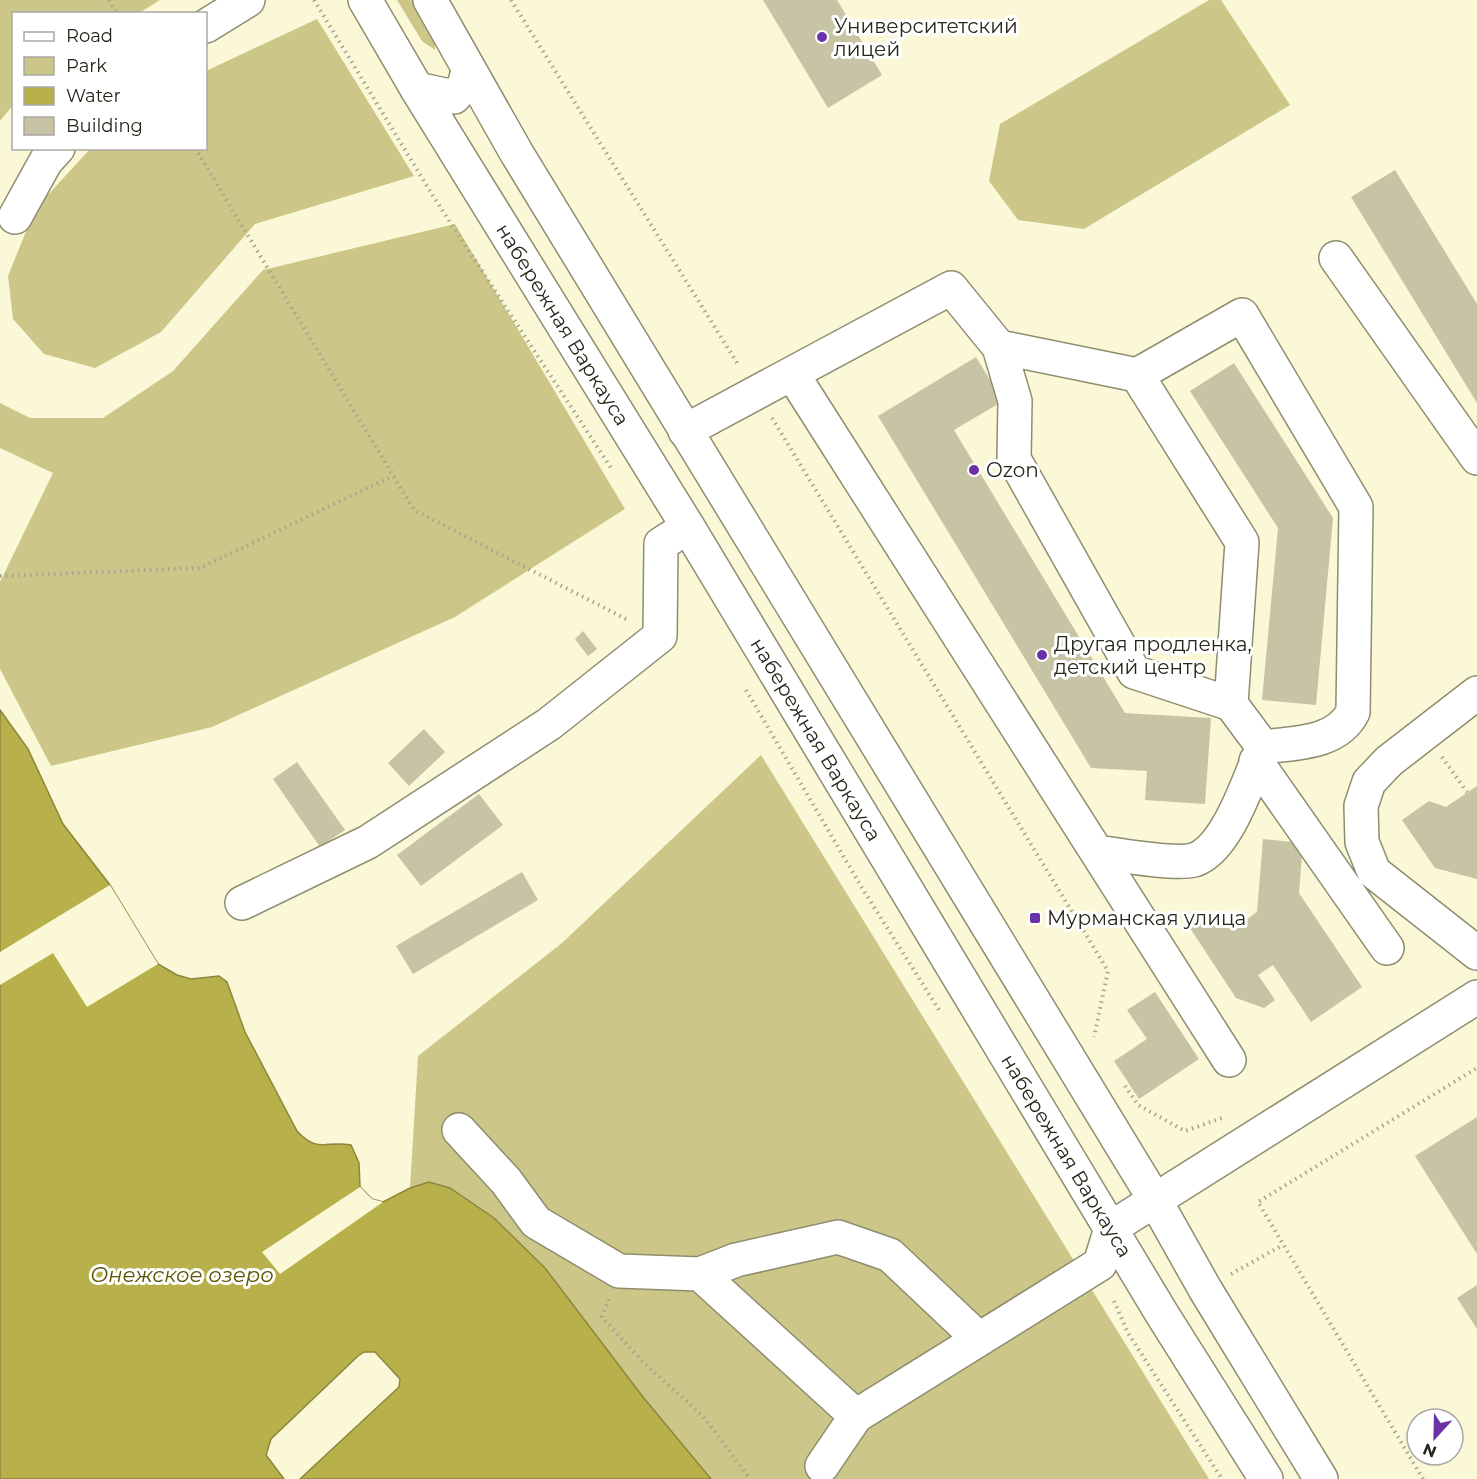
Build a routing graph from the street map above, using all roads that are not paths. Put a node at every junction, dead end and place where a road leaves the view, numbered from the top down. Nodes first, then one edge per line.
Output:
1 (248, 0) edge
2 (365, 0) edge
3 (430, 0) edge
4 (207, 25) edge
5 (468, 71) junction
6 (417, 89) junction
7 (56, 150) edge
8 (516, 152) junction
9 (471, 174) junction
10 (15, 217) dead end
11 (1336, 258) dead end
12 (999, 347) junction
13 (793, 375) junction
14 (1137, 375) junction
15 (685, 431) junction
16 (1477, 458) edge
17 (688, 527) junction
18 (1477, 693) edge
19 (1231, 704) junction
20 (878, 748) junction
21 (1260, 754) junction
22 (838, 774) junction
23 (924, 820) junction
24 (881, 845) junction
25 (1097, 852) junction
26 (242, 903) dead end
27 (1387, 948) dead end
28 (1477, 953) edge
29 (1477, 997) edge
30 (1229, 1060) dead end
31 (459, 1130) dead end
32 (1155, 1200) junction
33 (1111, 1228) junction
34 (700, 1274) junction
35 (979, 1338) junction
36 (856, 1416) junction
37 (822, 1466) dead end
38 (1266, 1479) edge
39 (1321, 1479) edge

1 - 4 main road
2 - 6 main road, набережная Варкауса
3 - 5 main road
5 - 6 main road
5 - 8 main road
6 - 9 main road, набережная Варкауса
7 - 10 main road
8 - 9 main road
8 - 15 main road
9 - 17 main road, набережная Варкауса
11 - 16 main road
12 - 13 main road
12 - 14 main road
12 - 19 main road
13 - 15 main road
13 - 25 main road
14 - 19 main road
14 - 21 main road
15 - 20 main road
17 - 22 main road, набережная Варкауса
17 - 26 main road
18 - 28 main road
19 - 21 main road
20 - 22 main road
20 - 23 main road
21 - 25 main road
21 - 27 main road
22 - 24 main road, набережная Варкауса
23 - 24 main road
23 - 32 main road
24 - 33 main road, набережная Варкауса
25 - 30 main road
29 - 32 main road
31 - 34 main road
32 - 33 main road
32 - 39 main road
33 - 35 main road
33 - 38 main road, набережная Варкауса
34 - 35 main road
34 - 36 main road
35 - 36 main road
36 - 37 main road

